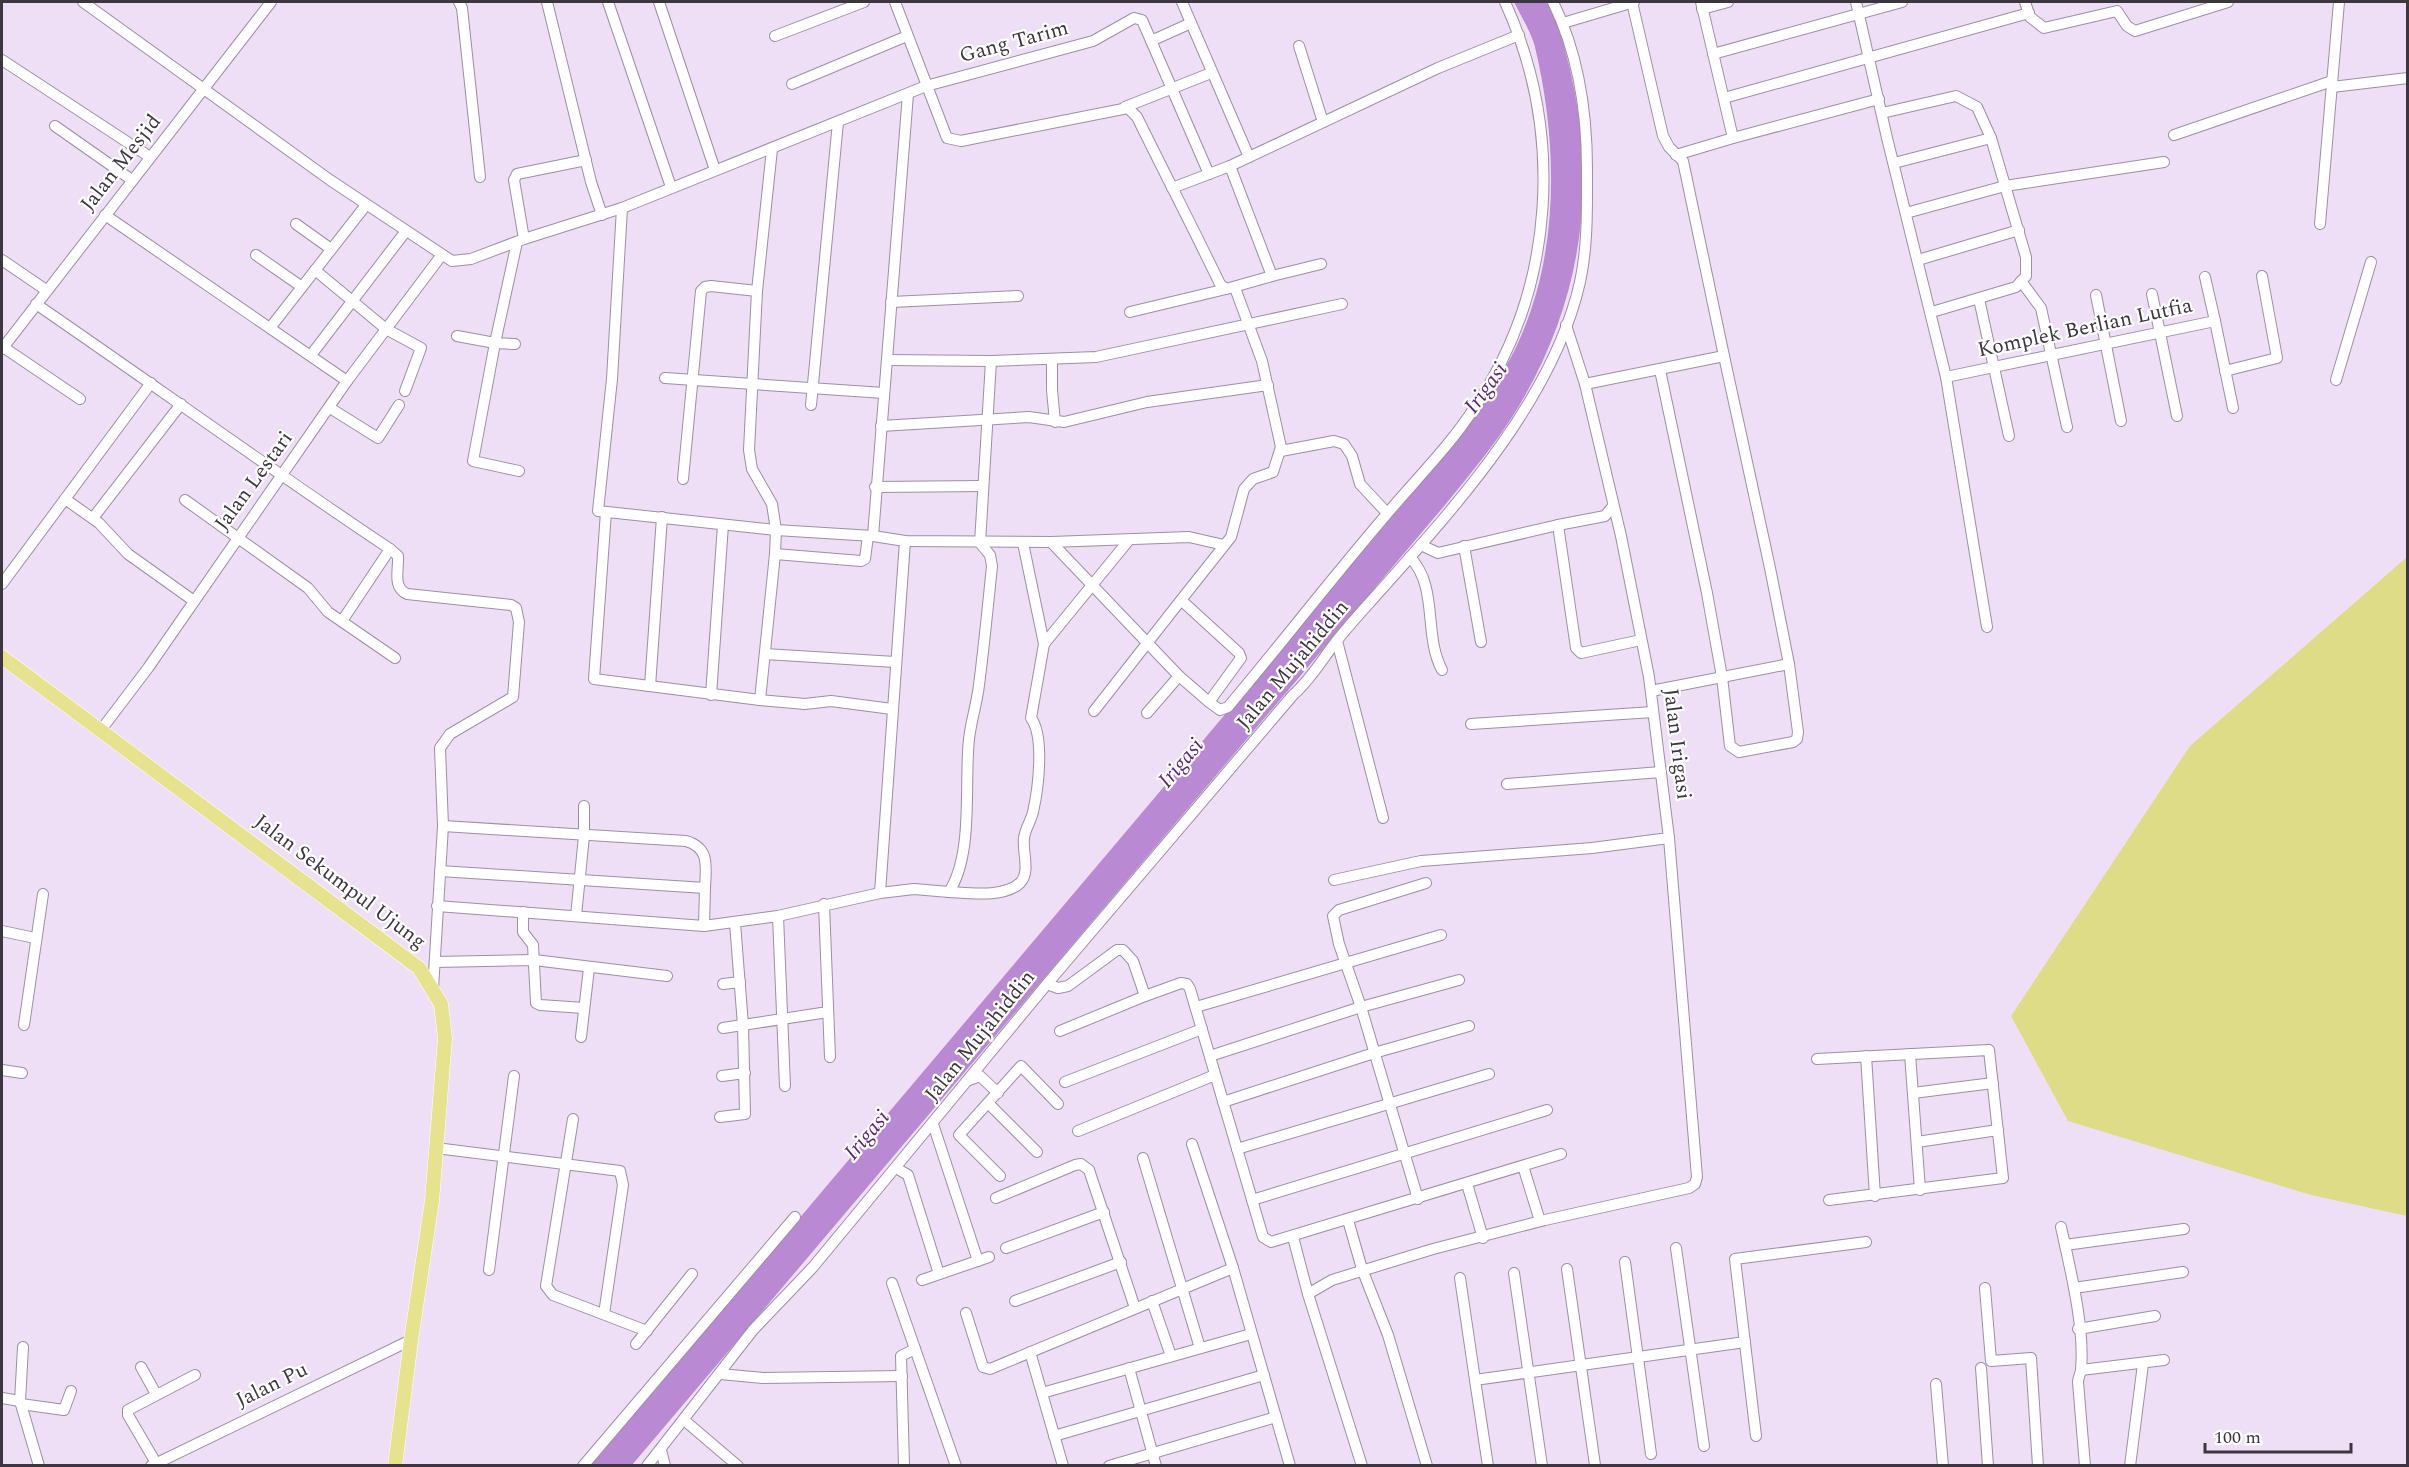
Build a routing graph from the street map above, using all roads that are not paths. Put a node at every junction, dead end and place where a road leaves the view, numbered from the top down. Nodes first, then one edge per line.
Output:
1 (83, 2) edge
2 (271, 2) edge
3 (459, 2) edge
4 (547, 2) edge
5 (608, 2) edge
6 (659, 2) edge
7 (864, 2) edge
8 (895, 2) edge
9 (1182, 2) edge
10 (1505, 2) edge
11 (1553, 2) edge
12 (1633, 2) edge
13 (1728, 2) edge
14 (1856, 2) edge
15 (1902, 2) edge
16 (2025, 2) edge
17 (2228, 2) edge
18 (2339, 2) edge
19 (1702, 5) edge
20 (1859, 13) junction
21 (2029, 13) junction
22 (1191, 23) junction
23 (1563, 23) junction
24 (1519, 35) junction
25 (775, 36) dead end
26 (907, 36) junction
27 (1151, 41) junction
28 (1299, 46) dead end
29 (1713, 54) junction
30 (1870, 57) junction
31 (2, 60) edge
32 (1211, 73) junction
33 (2408, 78) edge
34 (792, 84) dead end
35 (2332, 84) junction
36 (926, 86) junction
37 (1172, 87) junction
38 (206, 88) junction
39 (908, 94) junction
40 (1724, 98) junction
41 (1879, 99) junction
42 (1125, 107) junction
43 (1882, 113) junction
44 (838, 122) junction
45 (1323, 122) junction
46 (55, 126) dead end
47 (2174, 135) dead end
48 (1733, 138) junction
49 (1991, 138) junction
50 (772, 149) junction
51 (1676, 155) junction
52 (150, 157) junction
53 (1249, 157) junction
54 (586, 160) junction
55 (2164, 162) dead end
56 (1894, 163) junction
57 (1230, 166) junction
58 (715, 170) junction
59 (1209, 174) junction
60 (480, 177) dead end
61 (132, 180) junction
62 (2006, 186) junction
63 (671, 187) junction
64 (1172, 188) junction
65 (366, 205) junction
66 (622, 208) junction
67 (1906, 213) junction
68 (105, 215) junction
69 (602, 215) junction
70 (296, 224) dead end
71 (2320, 224) dead end
72 (2019, 230) junction
73 (406, 231) junction
74 (520, 240) junction
75 (331, 249) junction
76 (256, 255) dead end
77 (441, 256) junction
78 (2, 260) edge
79 (1918, 260) junction
80 (2371, 262) dead end
81 (1321, 264) dead end
82 (315, 270) junction
83 (1272, 276) junction
84 (2262, 276) dead end
85 (2205, 277) dead end
86 (2021, 281) junction
87 (302, 287) junction
88 (1231, 289) junction
89 (46, 290) junction
90 (756, 291) junction
91 (2152, 294) dead end
92 (2096, 295) dead end
93 (1018, 296) dead end
94 (1979, 299) junction
95 (353, 300) junction
96 (891, 302) junction
97 (36, 303) junction
98 (1342, 304) dead end
99 (1130, 312) dead end
100 (1932, 312) junction
101 (2215, 321) junction
102 (1249, 322) junction
103 (1566, 325) junction
104 (270, 328) junction
105 (386, 329) junction
106 (2158, 334) junction
107 (458, 336) dead end
108 (495, 343) junction
109 (514, 344) dead end
110 (2106, 345) junction
111 (2, 348) edge
112 (311, 355) junction
113 (1725, 356) junction
114 (2052, 356) junction
115 (1052, 358) junction
116 (886, 360) junction
117 (991, 361) junction
118 (1994, 368) junction
119 (1660, 370) junction
120 (2225, 371) junction
121 (1946, 377) junction
122 (665, 378) dead end
123 (692, 380) junction
124 (2336, 380) dead end
125 (347, 381) junction
126 (151, 383) junction
127 (753, 384) junction
128 (1585, 384) junction
129 (1268, 385) junction
130 (813, 387) junction
131 (405, 391) dead end
132 (884, 393) junction
133 (80, 399) dead end
134 (181, 404) junction
135 (399, 405) dead end
136 (811, 405) dead end
137 (330, 408) junction
138 (2233, 408) dead end
139 (2177, 416) dead end
140 (2121, 421) dead end
141 (986, 422) junction
142 (1055, 422) junction
143 (881, 426) junction
144 (2067, 427) dead end
145 (2009, 436) dead end
146 (1281, 451) junction
147 (519, 471) dead end
148 (282, 477) junction
149 (683, 479) dead end
150 (983, 486) junction
151 (875, 487) junction
152 (65, 499) junction
153 (185, 500) dead end
154 (1613, 506) junction
155 (606, 512) junction
156 (1387, 513) junction
157 (662, 517) junction
158 (93, 518) junction
159 (723, 525) junction
160 (1558, 525) junction
161 (776, 530) junction
162 (871, 536) junction
163 (237, 539) junction
164 (1129, 540) junction
165 (905, 541) junction
166 (1050, 542) junction
167 (980, 543) junction
168 (1023, 543) junction
169 (1224, 545) junction
170 (1421, 545) junction
171 (1464, 546) junction
172 (390, 549) junction
173 (775, 554) junction
174 (1410, 557) junction
175 (2, 584) edge
176 (1092, 586) junction
177 (1181, 600) junction
178 (194, 601) junction
179 (342, 621) junction
180 (1987, 627) dead end
181 (1641, 640) junction
182 (1337, 641) junction
183 (1481, 642) dead end
184 (1044, 644) junction
185 (1148, 645) junction
186 (765, 654) junction
187 (2, 657) edge
188 (395, 658) dead end
189 (895, 662) junction
190 (1789, 664) junction
191 (1442, 669) dead end
192 (1179, 676) junction
193 (1722, 677) junction
194 (650, 686) junction
195 (1651, 691) junction
196 (711, 695) junction
197 (760, 700) junction
198 (1209, 702) junction
199 (892, 709) junction
200 (1094, 711) dead end
201 (1653, 712) junction
202 (1147, 713) dead end
203 (1472, 724) dead end
204 (101, 730) junction
205 (1661, 772) junction
206 (1507, 784) dead end
207 (584, 806) dead end
208 (1383, 818) dead end
209 (442, 826) junction
210 (584, 837) junction
211 (1669, 838) junction
212 (440, 871) junction
213 (1334, 879) dead end
214 (578, 880) junction
215 (1426, 883) dead end
216 (705, 888) junction
217 (949, 892) junction
218 (880, 893) junction
219 (43, 894) dead end
220 (824, 904) junction
221 (437, 906) junction
222 (523, 912) junction
223 (778, 915) junction
224 (576, 916) junction
225 (735, 923) junction
226 (704, 926) junction
227 (2, 931) edge
228 (1441, 935) dead end
229 (35, 938) junction
230 (534, 960) junction
231 (1346, 961) junction
232 (435, 962) junction
233 (589, 968) junction
234 (667, 976) dead end
235 (1459, 980) dead end
236 (740, 982) junction
237 (723, 984) dead end
238 (1047, 984) junction
239 (433, 989) junction
240 (1146, 996) junction
241 (1196, 1007) junction
242 (1361, 1007) junction
243 (584, 1008) junction
244 (828, 1012) junction
245 (783, 1019) junction
246 (24, 1025) dead end
247 (743, 1025) junction
248 (1469, 1026) dead end
249 (723, 1028) dead end
250 (1202, 1029) junction
251 (1060, 1031) dead end
252 (580, 1037) dead end
253 (1374, 1053) junction
254 (1910, 1054) junction
255 (1210, 1056) junction
256 (1866, 1056) junction
257 (830, 1057) dead end
258 (1817, 1059) dead end
259 (2, 1070) edge
260 (22, 1073) dead end
261 (745, 1073) junction
262 (1490, 1074) dead end
263 (1215, 1075) junction
264 (514, 1076) dead end
265 (722, 1076) dead end
266 (969, 1080) junction
267 (1065, 1082) dead end
268 (1993, 1083) junction
269 (785, 1086) dead end
270 (998, 1093) junction
271 (1913, 1094) junction
272 (1223, 1102) junction
273 (989, 1104) junction
274 (1058, 1104) dead end
275 (1391, 1105) junction
276 (1547, 1110) dead end
277 (720, 1117) dead end
278 (573, 1119) dead end
279 (933, 1124) junction
280 (1998, 1130) junction
281 (1078, 1131) dead end
282 (1917, 1142) junction
283 (1192, 1144) dead end
284 (436, 1148) junction
285 (1237, 1149) junction
286 (1037, 1152) dead end
287 (1405, 1152) junction
288 (1561, 1154) dead end
289 (505, 1156) junction
290 (1143, 1158) dead end
291 (566, 1164) junction
292 (1523, 1166) junction
293 (896, 1168) junction
294 (1000, 1176) dead end
295 (1467, 1184) junction
296 (1920, 1190) junction
297 (1875, 1196) junction
298 (996, 1198) dead end
299 (1418, 1199) junction
300 (1252, 1200) junction
301 (1829, 1200) dead end
302 (1104, 1212) junction
303 (795, 1217) dead end
304 (1348, 1220) junction
305 (1540, 1221) junction
306 (2061, 1227) dead end
307 (2184, 1229) dead end
308 (1293, 1237) junction
309 (1483, 1238) junction
310 (1866, 1242) dead end
311 (2065, 1245) junction
312 (1006, 1248) dead end
313 (1676, 1248) dead end
314 (989, 1257) dead end
315 (978, 1261) junction
316 (1120, 1262) junction
317 (1625, 1262) dead end
318 (1233, 1269) junction
319 (1362, 1269) junction
320 (1567, 1269) dead end
321 (489, 1270) dead end
322 (2183, 1272) dead end
323 (1514, 1273) dead end
324 (939, 1274) junction
325 (692, 1275) dead end
326 (1460, 1278) dead end
327 (922, 1280) dead end
328 (892, 1283) dead end
329 (1184, 1288) junction
330 (1985, 1288) dead end
331 (2074, 1288) junction
332 (1308, 1294) junction
333 (1015, 1301) dead end
334 (1152, 1301) junction
335 (1135, 1308) junction
336 (966, 1313) dead end
337 (604, 1314) junction
338 (2155, 1316) dead end
339 (2078, 1329) junction
340 (647, 1330) junction
341 (1251, 1334) junction
342 (411, 1340) junction
343 (1744, 1342) junction
344 (636, 1344) dead end
345 (23, 1347) dead end
346 (1200, 1347) junction
347 (915, 1349) junction
348 (1690, 1349) junction
349 (1030, 1352) junction
350 (1171, 1356) junction
351 (1638, 1356) junction
352 (2164, 1360) dead end
353 (2143, 1364) junction
354 (1580, 1365) junction
355 (141, 1367) dead end
356 (1129, 1368) junction
357 (1981, 1368) dead end
358 (2081, 1370) junction
359 (1528, 1372) junction
360 (720, 1374) junction
361 (195, 1375) dead end
362 (1264, 1375) junction
363 (902, 1376) junction
364 (1475, 1380) junction
365 (1936, 1384) dead end
366 (71, 1391) dead end
367 (1042, 1393) junction
368 (156, 1394) junction
369 (2, 1398) edge
370 (20, 1403) junction
371 (1140, 1412) junction
372 (1276, 1417) junction
373 (684, 1420) junction
374 (1054, 1436) junction
375 (1756, 1436) dead end
376 (1704, 1446) dead end
377 (661, 1450) junction
378 (1153, 1454) junction
379 (1651, 1454) dead end
380 (153, 1464) edge
381 (1289, 1465) edge
382 (1595, 1465) edge
383 (39, 1466) edge
384 (395, 1466) edge
385 (583, 1466) edge
386 (647, 1466) edge
387 (665, 1466) edge
388 (738, 1466) edge
389 (904, 1466) edge
390 (956, 1466) edge
391 (1063, 1466) edge
392 (1109, 1466) edge
393 (1156, 1466) edge
394 (1362, 1466) edge
395 (1427, 1466) edge
396 (1488, 1466) edge
397 (1542, 1466) edge
398 (1943, 1466) edge
399 (1988, 1466) edge
400 (2038, 1466) edge
401 (2085, 1466) edge
402 (2130, 1466) edge

1 - 38 street
2 - 38 street, Jalan Mesjid
3 - 60 street
4 - 54 street
5 - 63 street
6 - 58 street
7 - 25 street
8 - 26 street
9 - 22 street
10 - 24 street
11 - 23 street, Jalan Mujahiddin
12 - 23 street
12 - 51 street
13 - 19 street
14 - 20 street
15 - 20 street
16 - 21 street
17 - 21 street
18 - 35 street
19 - 29 street
20 - 29 street
20 - 30 street
21 - 30 street
22 - 27 street
22 - 32 street
23 - 103 street, Jalan Mujahiddin
24 - 45 street
24 - 156 street
26 - 34 street
26 - 36 street
27 - 36 street, Gang Tarim
27 - 37 street
28 - 45 street
29 - 40 street
30 - 40 street
30 - 41 street
31 - 52 street
32 - 37 street
32 - 53 street
33 - 35 street
35 - 47 street
35 - 71 street
36 - 39 street, Gang Tarim
36 - 42 street
37 - 42 street
37 - 59 street
38 - 52 street, Jalan Mesjid
38 - 65 street
39 - 44 street, Gang Tarim
39 - 96 street
40 - 48 street
41 - 43 street
41 - 48 street
42 - 64 street
43 - 49 street
43 - 56 street
44 - 50 street, Gang Tarim
44 - 130 street
45 - 53 street
46 - 61 street
48 - 51 street
49 - 56 street
49 - 62 street
50 - 58 street, Gang Tarim
50 - 90 street
51 - 113 street
52 - 61 street, Jalan Mesjid
53 - 57 street
54 - 69 street
54 - 74 street
55 - 62 street
56 - 67 street
57 - 59 street
57 - 83 street
58 - 63 street, Gang Tarim
59 - 64 street
61 - 68 street, Jalan Mesjid
62 - 67 street
62 - 72 street
63 - 66 street, Gang Tarim
64 - 88 street
65 - 73 street
65 - 75 street
66 - 69 street, Gang Tarim
66 - 155 street
67 - 79 street
68 - 89 street, Jalan Mesjid
68 - 104 street
69 - 74 street, Gang Tarim
70 - 75 street
72 - 79 street
72 - 86 street
73 - 77 street
73 - 95 street
74 - 77 street, Gang Tarim
74 - 108 street
75 - 82 street
76 - 87 street
77 - 105 street, Jalan Lestari
78 - 89 street
79 - 100 street
80 - 124 street
81 - 83 street
82 - 87 street
82 - 95 street
83 - 88 street
84 - 120 street
85 - 101 street
86 - 94 street
86 - 114 street
87 - 104 street
88 - 99 street
88 - 102 street
89 - 97 street, Jalan Mesjid
90 - 123 street
90 - 127 street
91 - 106 street
92 - 110 street
93 - 96 street
94 - 100 street
94 - 118 street
95 - 105 street
95 - 112 street
96 - 116 street
97 - 111 street, Jalan Mesjid
97 - 126 street
98 - 102 street
100 - 121 street
101 - 106 street, Komplek Berlian Lutfia
101 - 120 street, Komplek Berlian Lutfia
102 - 115 street
102 - 129 street
103 - 128 street, Jalan Irigasi
103 - 170 street, Jalan Mujahiddin
104 - 112 street
105 - 125 street, Jalan Lestari
105 - 131 street
106 - 110 street, Komplek Berlian Lutfia
106 - 139 street
107 - 108 street
108 - 109 street
108 - 147 street
110 - 114 street, Komplek Berlian Lutfia
110 - 140 street
111 - 133 street
112 - 125 street
113 - 119 street
113 - 190 street
114 - 118 street, Komplek Berlian Lutfia
114 - 144 street
115 - 117 street
115 - 142 street
116 - 117 street
116 - 132 street
117 - 141 street
118 - 121 street, Komplek Berlian Lutfia
118 - 145 street
119 - 128 street
119 - 193 street
120 - 138 street, Komplek Berlian Lutfia
121 - 180 street
122 - 123 street
123 - 127 street
123 - 149 street
125 - 137 street, Jalan Lestari
126 - 134 street
126 - 152 street
127 - 130 street
127 - 161 street
128 - 154 street, Jalan Irigasi
129 - 142 street
129 - 146 street
130 - 132 street
130 - 136 street
132 - 143 street
134 - 148 street
134 - 158 street
135 - 137 street
137 - 148 street, Jalan Lestari
141 - 142 street
141 - 143 street
141 - 150 street
143 - 151 street
146 - 156 street
146 - 169 street
148 - 163 street, Jalan Lestari
148 - 172 street
150 - 151 street
150 - 167 street
151 - 162 street
152 - 158 street
152 - 175 street
153 - 163 street
154 - 160 street
154 - 181 street, Jalan Irigasi
155 - 157 street
155 - 194 street
156 - 198 street
157 - 159 street
157 - 194 street
158 - 178 street
159 - 161 street
159 - 196 street
160 - 171 street
160 - 181 street
161 - 162 street
161 - 173 street
162 - 165 street
162 - 173 street
163 - 178 street, Jalan Lestari
163 - 179 street
164 - 166 street
164 - 169 street
164 - 176 street
165 - 167 street
165 - 189 street
166 - 168 street
166 - 176 street
167 - 168 street
167 - 217 street
168 - 184 street
169 - 177 street
170 - 171 street
170 - 174 street, Jalan Mujahiddin
171 - 183 street
172 - 179 street
172 - 209 street
173 - 186 street
174 - 182 street, Jalan Mujahiddin
174 - 191 street
176 - 184 street
176 - 185 street
177 - 185 street
177 - 198 street
178 - 204 street, Jalan Lestari
179 - 188 street
181 - 195 street, Jalan Irigasi
182 - 208 street
182 - 238 street, Jalan Mujahiddin
184 - 217 street
185 - 192 street
185 - 200 street
186 - 189 street
186 - 197 street
187 - 204 main road, Jalan Sekumpul Ujung
189 - 199 street
190 - 193 street
190 - 193 street
192 - 198 street
192 - 202 street
193 - 195 street
194 - 196 street
195 - 201 street, Jalan Irigasi
196 - 197 street
197 - 199 street
199 - 218 street
201 - 203 street
201 - 205 street, Jalan Irigasi
204 - 239 main road, Jalan Sekumpul Ujung
205 - 206 street
205 - 211 street, Jalan Irigasi
207 - 210 street
209 - 210 street
209 - 212 street
210 - 214 street
210 - 216 street
211 - 213 street
211 - 305 street, Jalan Irigasi
212 - 214 street
212 - 221 street
214 - 216 street
214 - 224 street
215 - 231 street
216 - 226 street
217 - 218 street
218 - 220 street
219 - 229 street
220 - 223 street
220 - 244 street
221 - 222 street
221 - 232 street
222 - 224 street
222 - 230 street
223 - 225 street
223 - 245 street
224 - 226 street
225 - 226 street
225 - 236 street
227 - 229 street
228 - 231 street
229 - 246 street
230 - 232 street
230 - 233 street
230 - 243 street
231 - 241 street
231 - 242 street
232 - 239 street
233 - 234 street
233 - 243 street
235 - 242 street
236 - 237 street
236 - 247 street
238 - 240 street
238 - 266 street, Jalan Mujahiddin
239 - 284 main road, Jalan Sekumpul Ujung
240 - 241 street
240 - 251 street
241 - 250 street
242 - 253 street
242 - 255 street
243 - 252 street
244 - 245 street
244 - 257 street
245 - 247 street
245 - 269 street
247 - 249 street
247 - 261 street
248 - 253 street
250 - 255 street
250 - 267 street
253 - 272 street
253 - 275 street
254 - 256 street
254 - 268 street
254 - 271 street
255 - 263 street
256 - 258 street
256 - 297 street
259 - 260 street
261 - 265 street
261 - 277 street
262 - 275 street
263 - 272 street
263 - 281 street
264 - 289 street
266 - 270 street
266 - 279 street, Jalan Mujahiddin
268 - 271 street
268 - 280 street
270 - 273 street
270 - 274 street
271 - 282 street
272 - 285 street
273 - 286 street
273 - 294 street
275 - 285 street
275 - 287 street
276 - 287 street
278 - 291 street
279 - 293 street, Jalan Mujahiddin
279 - 315 street
280 - 282 street
280 - 296 street
282 - 296 street
283 - 318 street
284 - 289 street
284 - 342 main road, Jalan Sekumpul Ujung
285 - 300 street
287 - 299 street
287 - 300 street
288 - 292 street
289 - 291 street
289 - 321 street
290 - 329 street
291 - 337 street
291 - 337 street
292 - 295 street
292 - 305 street
293 - 324 street
293 - 360 street, Jalan Mujahiddin
295 - 299 street
295 - 309 street
296 - 297 street
297 - 301 street
298 - 302 street
299 - 304 street
300 - 308 street
302 - 312 street
302 - 316 street
303 - 385 street
304 - 308 street
304 - 319 street
305 - 309 street
306 - 311 street
307 - 311 street
308 - 332 street
309 - 319 street
310 - 343 street
311 - 331 street
313 - 348 street
314 - 315 street
315 - 324 street
316 - 333 street
316 - 335 street
317 - 351 street
318 - 329 street
318 - 341 street
319 - 332 street
319 - 395 street
320 - 354 street
322 - 331 street
323 - 359 street
324 - 327 street
325 - 340 street
326 - 364 street
328 - 347 street
329 - 334 street
329 - 346 street
330 - 400 street
331 - 339 street
332 - 394 street
334 - 335 street
334 - 350 street
335 - 349 street
336 - 349 street
337 - 340 street
338 - 339 street
339 - 358 street
340 - 344 street
341 - 346 street
341 - 362 street
342 - 380 street, Jalan Pu
342 - 384 main road, Jalan Sekumpul Ujung
343 - 348 street
343 - 375 street
345 - 370 street
346 - 350 street
347 - 363 street
347 - 390 street
348 - 351 street
348 - 376 street
349 - 367 street
350 - 356 street
351 - 354 street
351 - 379 street
352 - 353 street
353 - 358 street
353 - 402 street
354 - 359 street
354 - 382 street
355 - 368 street
356 - 367 street
356 - 371 street
357 - 399 street
358 - 401 street
359 - 364 street
359 - 397 street
360 - 363 street
360 - 373 street, Jalan Mujahiddin
361 - 368 street
362 - 371 street
362 - 372 street
363 - 389 street
364 - 396 street
365 - 398 street
366 - 370 street
367 - 374 street
368 - 380 street
369 - 370 street
370 - 383 street
371 - 374 street
371 - 378 street
372 - 378 street
372 - 381 street
373 - 377 street, Jalan Mujahiddin
373 - 388 street
374 - 391 street
377 - 386 street, Jalan Mujahiddin
377 - 387 street
378 - 392 street
378 - 393 street

